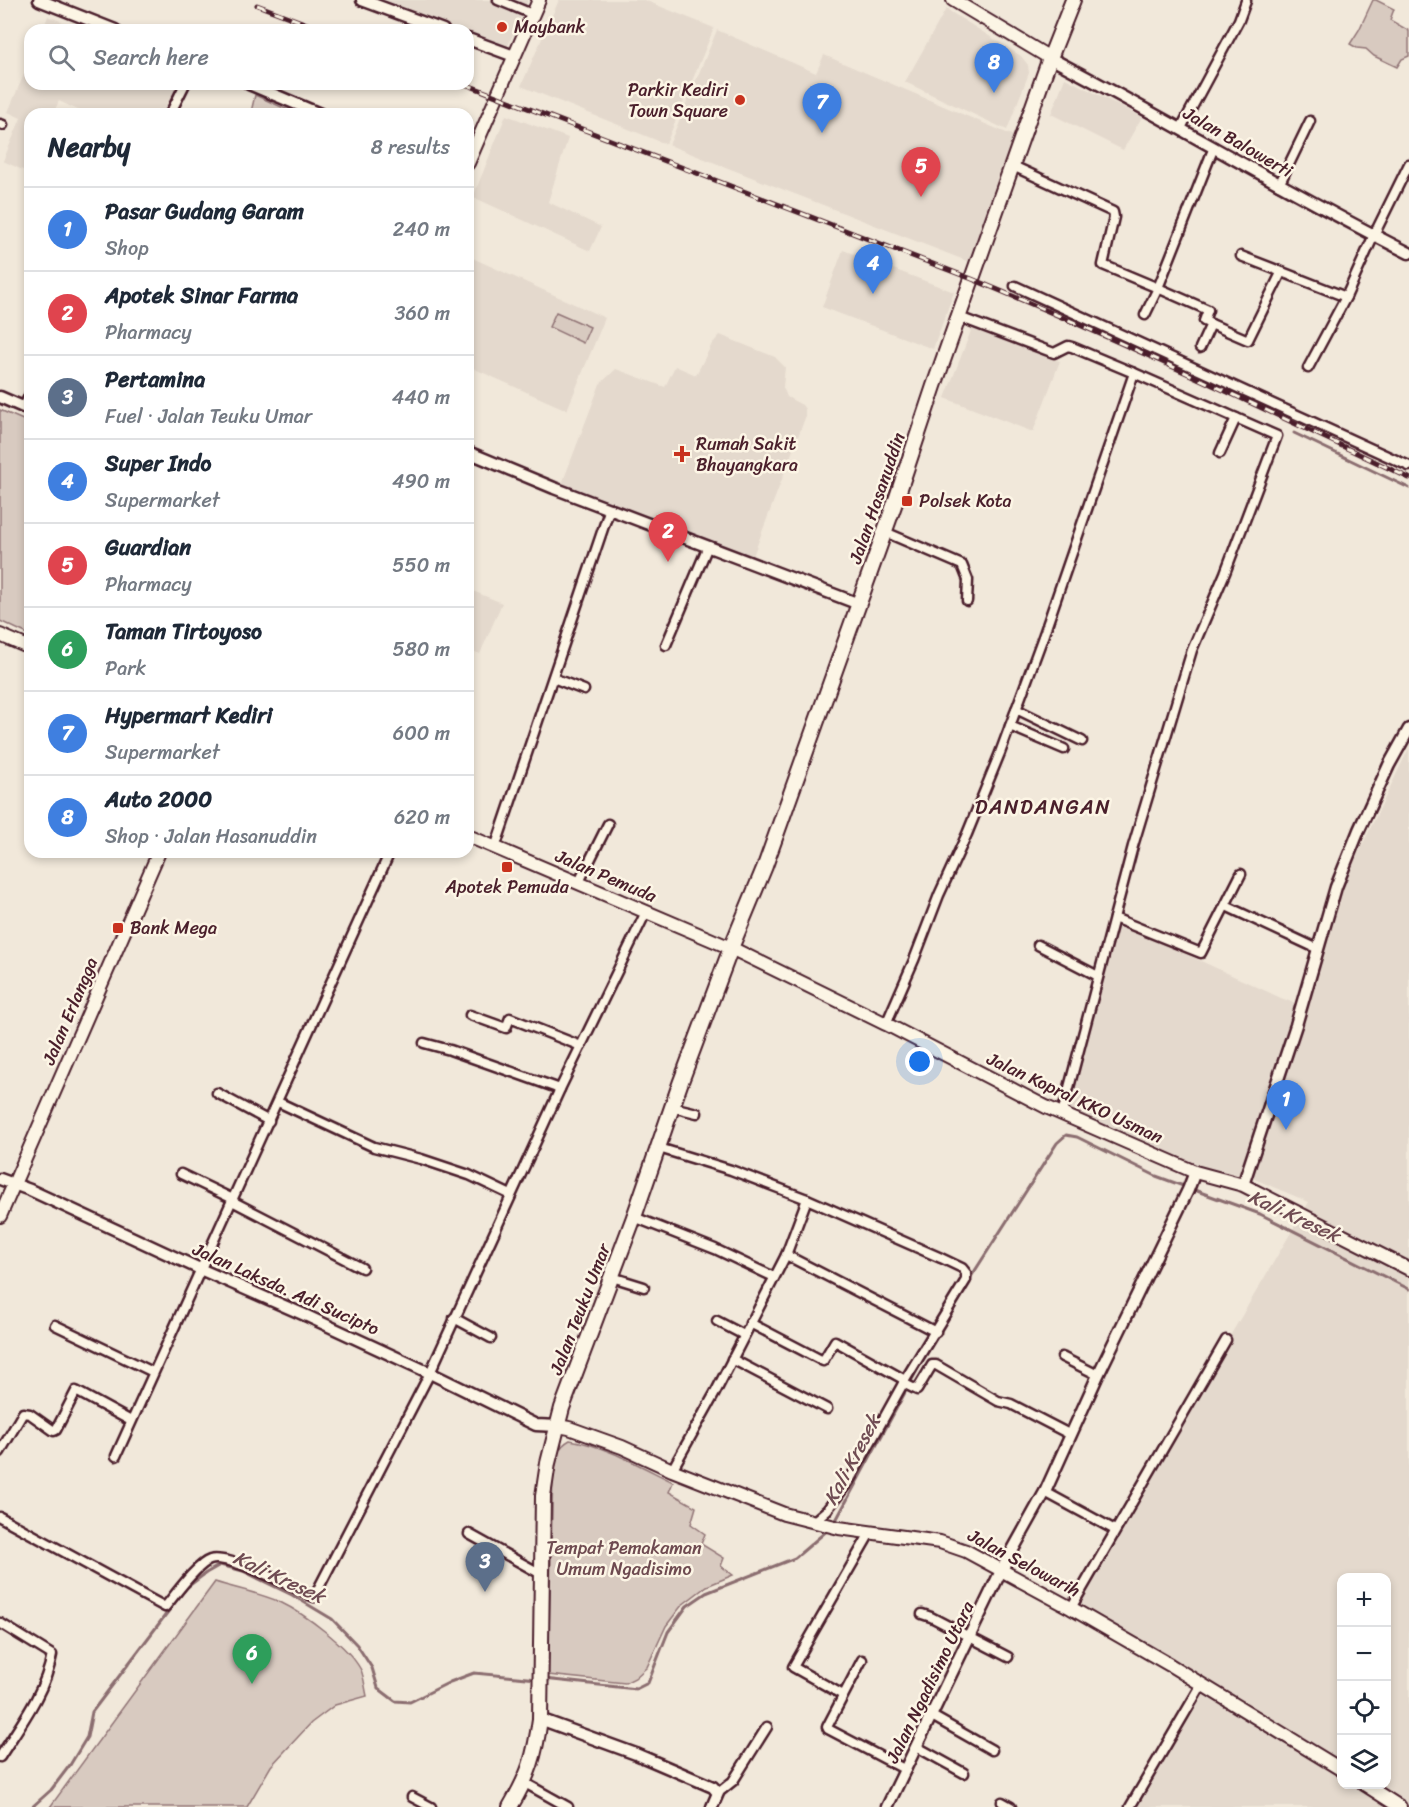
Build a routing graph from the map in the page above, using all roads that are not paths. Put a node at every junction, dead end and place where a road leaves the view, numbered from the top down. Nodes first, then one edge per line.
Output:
1 (39, 0) edge
2 (362, 0) edge
3 (498, 0) edge
4 (539, 0) edge
5 (954, 0) edge
6 (1073, 0) edge
7 (1246, 1) edge
8 (532, 14) junction
9 (100, 24) edge
10 (427, 24) edge
11 (474, 41) edge
12 (514, 56) junction
13 (1050, 58) junction
14 (182, 90) edge
15 (263, 90) edge
16 (173, 108) edge
17 (306, 108) edge
18 (1310, 121) dead end
19 (1181, 128) junction
20 (1214, 147) junction
21 (474, 149) edge
22 (1409, 164) edge
23 (1013, 165) junction
24 (1279, 185) junction
25 (1374, 235) junction
26 (1409, 253) edge
27 (1241, 256) dead end
28 (1281, 273) junction
29 (1015, 285) dead end
30 (1158, 288) junction
31 (1346, 297) junction
32 (1145, 315) dead end
33 (959, 317) junction
34 (1211, 324) junction
35 (1200, 348) dead end
36 (1308, 368) dead end
37 (1134, 373) junction
38 (0, 397) edge
39 (24, 408) edge
40 (1236, 418) junction
41 (1220, 453) dead end
42 (474, 455) edge
43 (1409, 466) edge
44 (610, 508) junction
45 (885, 532) junction
46 (708, 546) junction
47 (967, 602) dead end
48 (859, 604) junction
49 (0, 635) edge
50 (24, 645) edge
51 (666, 645) dead end
52 (553, 678) junction
53 (584, 690) dead end
54 (1016, 709) junction
55 (1010, 726) junction
56 (1409, 729) edge
57 (1082, 741) dead end
58 (1064, 749) dead end
59 (608, 824) dead end
60 (474, 839) edge
61 (495, 848) junction
62 (156, 858) edge
63 (387, 858) edge
64 (1241, 874) dead end
65 (578, 884) junction
66 (1226, 906) junction
67 (646, 912) junction
68 (1114, 918) junction
69 (1038, 945) dead end
70 (731, 948) junction
71 (1318, 950) junction
72 (1098, 976) junction
73 (470, 1015) dead end
74 (886, 1024) junction
75 (424, 1043) dead end
76 (581, 1046) junction
77 (560, 1089) junction
78 (217, 1094) dead end
79 (278, 1102) junction
80 (672, 1107) junction
81 (697, 1113) dead end
82 (1062, 1114) junction
83 (269, 1121) junction
84 (658, 1148) junction
85 (181, 1174) dead end
86 (1194, 1176) junction
87 (0, 1179) edge
88 (15, 1184) junction
89 (1243, 1185) junction
90 (511, 1195) junction
91 (807, 1199) junction
92 (232, 1200) junction
93 (0, 1216) edge
94 (634, 1217) junction
95 (786, 1255) junction
96 (362, 1268) dead end
97 (200, 1269) junction
98 (1409, 1269) edge
99 (612, 1277) junction
100 (774, 1277) junction
101 (644, 1287) dead end
102 (454, 1318) junction
103 (717, 1321) dead end
104 (750, 1323) junction
105 (55, 1325) dead end
106 (936, 1332) junction
107 (744, 1335) junction
108 (491, 1338) dead end
109 (1226, 1340) dead end
110 (1062, 1357) dead end
111 (732, 1359) junction
112 (153, 1372) junction
113 (430, 1372) junction
114 (1098, 1376) junction
115 (904, 1382) junction
116 (827, 1409) dead end
117 (131, 1421) junction
118 (558, 1426) junction
119 (1071, 1435) junction
120 (0, 1452) edge
121 (116, 1456) dead end
122 (672, 1470) junction
123 (1045, 1492) junction
124 (0, 1517) edge
125 (816, 1523) junction
126 (1115, 1530) junction
127 (870, 1533) junction
128 (469, 1534) dead end
129 (1001, 1571) junction
130 (541, 1574) junction
131 (1071, 1608) junction
132 (922, 1614) dead end
133 (0, 1623) edge
134 (970, 1637) junction
135 (1008, 1657) dead end
136 (862, 1660) dead end
137 (1202, 1684) junction
138 (843, 1695) junction
139 (932, 1716) junction
140 (540, 1719) junction
141 (767, 1727) dead end
142 (917, 1747) junction
143 (992, 1750) dead end
144 (0, 1757) edge
145 (1337, 1768) edge
146 (906, 1770) junction
147 (964, 1773) dead end
148 (525, 1783) junction
149 (1371, 1789) edge
150 (718, 1793) junction
151 (412, 1797) dead end
152 (1002, 1802) dead end
153 (431, 1807) edge
154 (510, 1807) edge
155 (568, 1807) edge
156 (712, 1807) edge
157 (887, 1807) edge
158 (1011, 1807) edge
159 (1130, 1807) edge
160 (1400, 1807) edge

1 - 9 street
2 - 10 street
3 - 8 street
4 - 8 main road
5 - 13 main road
6 - 13 main road, Jalan Hasanuddin
7 - 19 street
8 - 12 main road
11 - 12 street
12 - 21 main road
13 - 19 street, Jalan Balowerti
13 - 23 main road, Jalan Hasanuddin
14 - 16 street
15 - 17 street
18 - 24 street
19 - 20 street, Jalan Balowerti
20 - 24 street, Jalan Balowerti
20 - 30 street
22 - 25 street
23 - 30 street
23 - 33 main road, Jalan Hasanuddin
24 - 25 street, Jalan Balowerti
25 - 26 street, Jalan Balowerti
25 - 31 street
27 - 28 street
28 - 31 street
28 - 34 street
29 - 43 street
30 - 32 street
30 - 34 street
31 - 36 street
33 - 37 street
33 - 45 main road, Jalan Hasanuddin
34 - 35 street
37 - 40 street
37 - 54 street
38 - 39 street
40 - 41 street
40 - 68 street
42 - 44 street
44 - 46 street
44 - 52 street
45 - 47 street
45 - 48 main road, Jalan Hasanuddin
46 - 48 street
46 - 51 street
48 - 70 main road, Jalan Hasanuddin
49 - 50 main road
52 - 53 street
52 - 61 street
54 - 55 street
54 - 57 street
55 - 58 street
55 - 74 street
56 - 71 street
59 - 65 street
60 - 61 main road, Jalan Pemuda
61 - 65 main road, Jalan Pemuda
62 - 88 main road, Jalan Erlangga
63 - 79 street
64 - 66 street
65 - 67 main road, Jalan Pemuda
66 - 68 street
66 - 71 street
67 - 70 main road, Jalan Pemuda
67 - 76 street
68 - 72 street
69 - 72 street
70 - 74 main road, Jalan Kopral KKO Usman
70 - 80 main road, Jalan Teuku Umar
71 - 89 street
72 - 82 street
73 - 76 street
74 - 82 main road, Jalan Kopral KKO Usman
75 - 77 street
76 - 77 street
77 - 90 street
78 - 83 street
79 - 83 street
79 - 90 street
80 - 81 street
80 - 84 main road, Jalan Teuku Umar
82 - 86 main road, Jalan Kopral KKO Usman
83 - 92 street
84 - 91 street
84 - 94 main road, Jalan Teuku Umar
85 - 92 street
86 - 89 main road, Jalan Kopral KKO Usman
86 - 114 street, Jalan Ngadisimo Utara
87 - 88 street, Jalan Laksda. Adi Sucipto
88 - 93 main road, Jalan Erlangga
88 - 97 street, Jalan Laksda. Adi Sucipto
89 - 98 main road, Jalan Kopral KKO Usman
90 - 102 street
91 - 95 street
91 - 106 street
92 - 96 street
92 - 97 street
94 - 99 main road, Jalan Teuku Umar
94 - 100 street
95 - 100 street
95 - 106 street
97 - 112 street
97 - 113 street, Jalan Laksda. Adi Sucipto
99 - 101 street
99 - 118 main road, Jalan Teuku Umar
100 - 104 street
102 - 108 street
102 - 113 street
103 - 107 street
104 - 107 street
104 - 115 street
105 - 112 street
106 - 115 street
107 - 111 street
109 - 126 street
110 - 114 street
111 - 116 street
111 - 122 street
112 - 117 street
113 - 118 street, Jalan Laksda. Adi Sucipto
113 - 124 street
114 - 119 street, Jalan Ngadisimo Utara
115 - 119 street
115 - 125 street
117 - 120 street
117 - 121 street
118 - 122 main road, Jalan Selowarih
118 - 130 main road, Jalan Teuku Umar
119 - 123 street, Jalan Ngadisimo Utara
122 - 125 main road, Jalan Selowarih
123 - 126 street
123 - 129 street, Jalan Ngadisimo Utara
125 - 127 main road, Jalan Selowarih
126 - 131 street
127 - 129 main road, Jalan Selowarih
127 - 138 street
128 - 130 street
129 - 131 main road, Jalan Selowarih
129 - 134 street, Jalan Ngadisimo Utara
130 - 140 main road, Jalan Teuku Umar
131 - 137 main road, Jalan Selowarih
132 - 134 street
133 - 144 street
134 - 135 street
134 - 139 street, Jalan Ngadisimo Utara
136 - 138 street
137 - 145 main road, Jalan Selowarih
137 - 159 street
138 - 146 street
139 - 142 street, Jalan Ngadisimo Utara
139 - 143 street
140 - 148 main road, Jalan Teuku Umar
140 - 150 street
141 - 150 street
142 - 146 street, Jalan Ngadisimo Utara
142 - 147 street
146 - 157 street, Jalan Ngadisimo Utara
148 - 154 main road, Jalan Teuku Umar
148 - 155 street
149 - 160 main road
150 - 156 street
151 - 153 street
152 - 158 street

